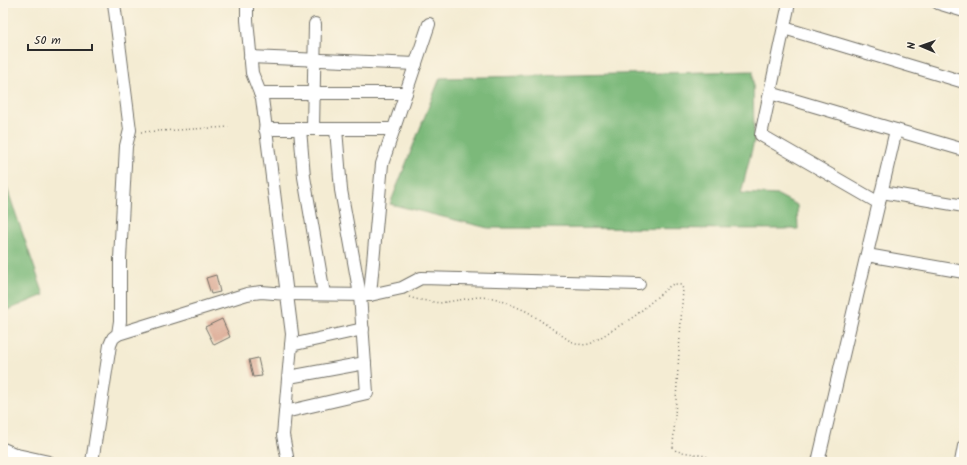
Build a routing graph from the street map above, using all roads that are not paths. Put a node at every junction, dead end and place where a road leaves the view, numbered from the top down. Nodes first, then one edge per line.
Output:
1 (114, 3) edge
2 (247, 3) edge
3 (789, 3) edge
4 (938, 3) edge
5 (964, 11) edge
6 (315, 24) dead end
7 (429, 24) dead end
8 (784, 28) junction
9 (250, 57) junction
10 (314, 60) junction
11 (416, 64) junction
12 (964, 82) edge
13 (260, 93) junction
14 (314, 93) junction
15 (406, 93) junction
16 (770, 93) junction
17 (265, 129) junction
18 (300, 129) junction
19 (313, 129) junction
20 (336, 129) junction
21 (394, 129) junction
22 (896, 130) junction
23 (964, 150) edge
24 (880, 198) junction
25 (964, 206) edge
26 (867, 255) junction
27 (964, 272) edge
28 (639, 284) dead end
29 (287, 294) junction
30 (324, 294) junction
31 (365, 295) junction
32 (363, 329) junction
33 (118, 334) junction
34 (291, 345) junction
35 (365, 363) junction
36 (289, 377) junction
37 (285, 412) junction
38 (964, 446) edge
39 (3, 449) edge
40 (49, 462) edge
41 (92, 462) edge
42 (288, 462) edge
43 (818, 462) edge
44 (961, 462) edge

1 - 33 street
2 - 9 street
3 - 8 street
4 - 5 street
6 - 10 street
7 - 11 street
8 - 12 street
8 - 16 street
9 - 10 street
9 - 13 street
10 - 11 street
10 - 14 street
11 - 15 street
13 - 14 street
13 - 17 street
14 - 15 street
14 - 19 street
15 - 21 street
16 - 22 street
16 - 24 street
17 - 18 street
17 - 29 street
18 - 19 street
18 - 30 street
19 - 20 street
20 - 21 street
20 - 31 street
21 - 31 street
22 - 23 street
22 - 24 street
24 - 25 street
24 - 26 street
26 - 27 street
26 - 43 street
28 - 31 street
29 - 30 street
29 - 33 street
29 - 34 street
30 - 31 street
31 - 32 street
32 - 34 street
32 - 35 street
33 - 41 street
34 - 36 street
35 - 36 street
35 - 37 street
36 - 37 street
37 - 42 street
38 - 44 street
39 - 40 street

